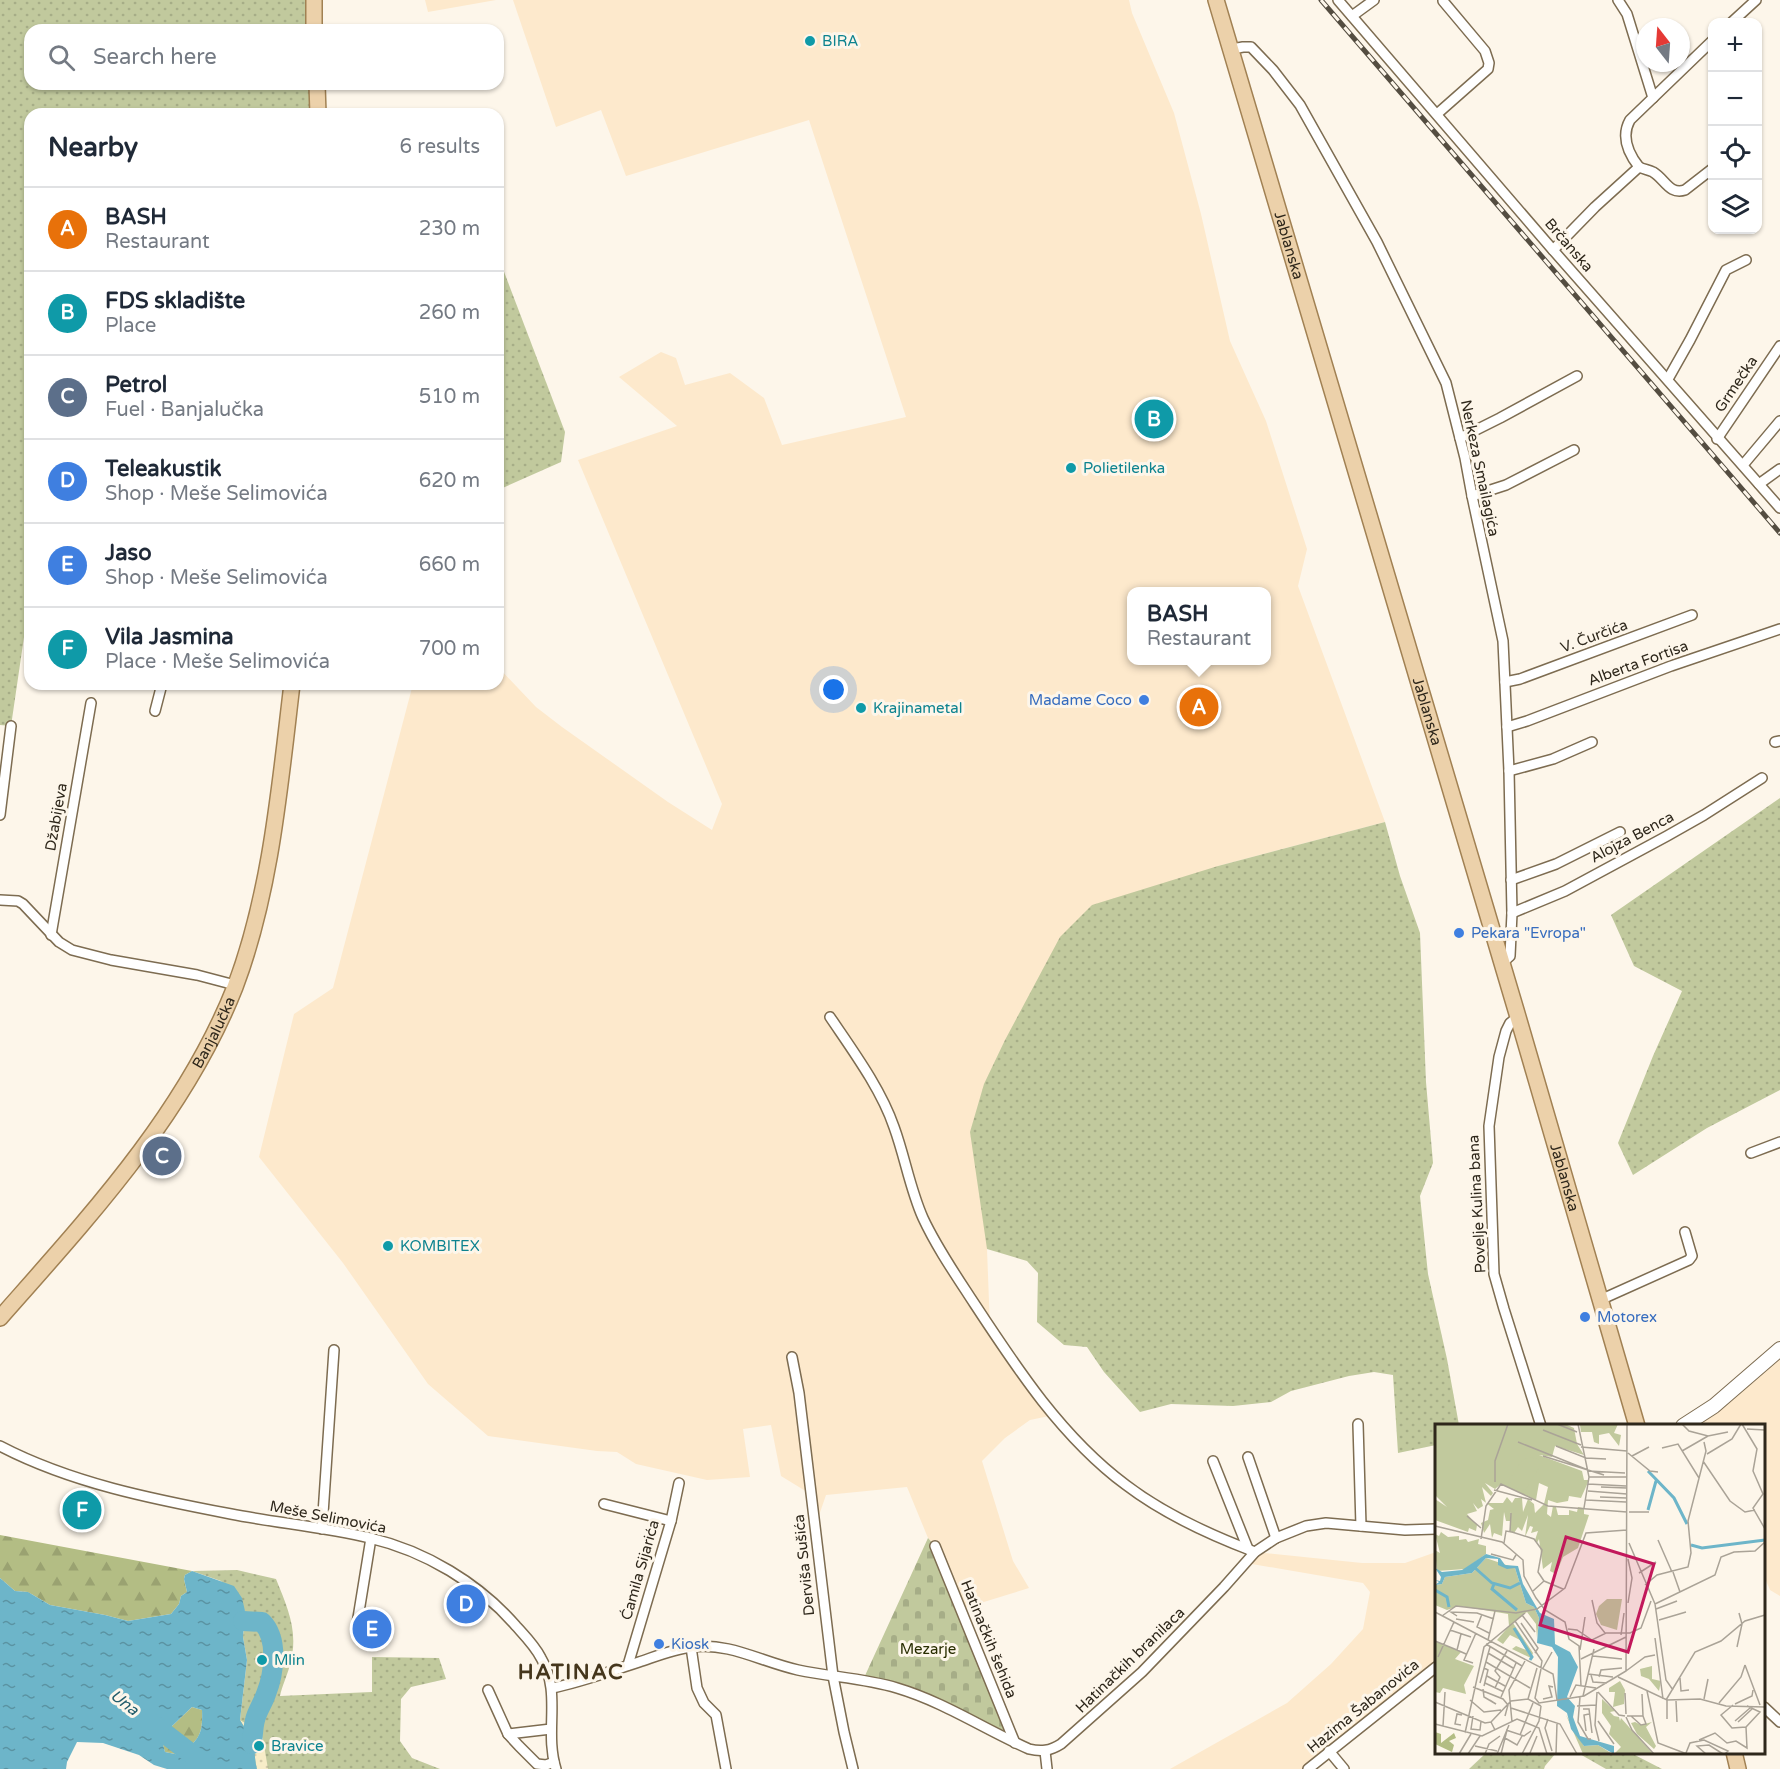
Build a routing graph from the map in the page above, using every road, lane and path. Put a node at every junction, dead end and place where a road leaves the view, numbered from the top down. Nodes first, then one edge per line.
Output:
1 (314, 0) edge
2 (1216, 0) edge
3 (1338, 0) edge
4 (1374, 0) edge
5 (1618, 0) edge
6 (1756, 0) edge
7 (1443, 1) edge
8 (1352, 16) junction
9 (1736, 18) edge
10 (314, 24) edge
11 (1708, 46) edge
12 (1232, 49) junction
13 (317, 90) edge
14 (1653, 98) junction
15 (318, 108) edge
16 (1437, 114) junction
17 (1639, 167) junction
18 (1708, 173) edge
19 (1553, 250) junction
20 (1746, 260) dead end
21 (1780, 346) edge
22 (1576, 376) dead end
23 (1668, 379) junction
24 (1780, 421) edge
25 (1460, 438) junction
26 (1718, 439) junction
27 (1574, 450) dead end
28 (1743, 465) junction
29 (1780, 469) edge
30 (1759, 484) junction
31 (1472, 496) junction
32 (1780, 508) edge
33 (1692, 615) dead end
34 (1780, 629) edge
35 (1505, 682) junction
36 (160, 690) edge
37 (291, 690) edge
38 (91, 703) dead end
39 (155, 711) dead end
40 (11, 726) dead end
41 (1507, 727) junction
42 (1592, 742) dead end
43 (1509, 771) junction
44 (1762, 778) dead end
45 (0, 815) edge
46 (1620, 832) dead end
47 (1510, 880) junction
48 (0, 900) edge
49 (1512, 912) junction
50 (51, 935) junction
51 (1502, 963) junction
52 (235, 985) junction
53 (830, 1017) dead end
54 (1518, 1017) junction
55 (1780, 1142) edge
56 (1751, 1153) dead end
57 (1685, 1232) dead end
58 (1600, 1300) junction
59 (0, 1318) edge
60 (1780, 1349) edge
61 (334, 1350) dead end
62 (792, 1357) dead end
63 (1358, 1424) dead end
64 (1541, 1424) edge
65 (1637, 1424) edge
66 (1685, 1424) edge
67 (0, 1446) edge
68 (1248, 1457) dead end
69 (1213, 1461) dead end
70 (679, 1483) dead end
71 (604, 1504) dead end
72 (670, 1521) junction
73 (1361, 1526) junction
74 (322, 1529) junction
75 (1435, 1529) edge
76 (371, 1538) junction
77 (1276, 1538) junction
78 (935, 1546) dead end
79 (1251, 1550) junction
80 (357, 1624) dead end
81 (692, 1647) junction
82 (628, 1665) junction
83 (1435, 1670) edge
84 (833, 1676) junction
85 (552, 1688) junction
86 (488, 1690) dead end
87 (1765, 1708) edge
88 (1780, 1722) edge
89 (551, 1729) junction
90 (508, 1734) junction
91 (1015, 1743) junction
92 (1045, 1751) junction
93 (1329, 1751) junction
94 (1734, 1754) edge
95 (555, 1766) edge
96 (726, 1769) edge
97 (853, 1769) edge
98 (1047, 1769) edge
99 (1308, 1769) edge
100 (1344, 1769) edge
101 (1738, 1769) edge

1 - 10 main road
2 - 12 main road, Jablanska
3 - 8 street, Brčanska
4 - 8 street
5 - 14 street
6 - 9 street
7 - 16 street
8 - 16 street, Brčanska
11 - 14 street
12 - 25 street, Nerkeza Smailagića
12 - 51 main road, Jablanska
13 - 15 main road
14 - 17 street
16 - 19 street, Brčanska
17 - 18 street
17 - 19 street
19 - 23 street, Brčanska
20 - 23 street
21 - 26 street, Grmečka
22 - 25 street
23 - 26 street, Brčanska
24 - 28 street
25 - 31 street, Nerkeza Smailagića
26 - 28 street, Brčanska
27 - 31 street
28 - 30 street, Brčanska
29 - 30 street
30 - 32 street, Brčanska
31 - 35 street, Nerkeza Smailagića
33 - 35 street, V. Čurčića
34 - 41 street, Alberta Fortisa
35 - 41 street, Nerkeza Smailagića
36 - 39 street
37 - 52 main road, Banjalučka
38 - 50 street, Džabijeva
40 - 45 street
41 - 43 street, Nerkeza Smailagića
42 - 43 street
43 - 47 street, Nerkeza Smailagića
44 - 49 street, Alojza Benca
46 - 47 street
47 - 49 street, Nerkeza Smailagića
48 - 50 street
49 - 51 street, Nerkeza Smailagića
50 - 52 street
51 - 54 main road, Jablanska
52 - 59 main road, Banjalučka
53 - 79 street
54 - 58 main road, Jablanska
54 - 64 street, Povelje Kulina bana
55 - 56 street
57 - 58 street
58 - 65 main road, Jablanska
60 - 66 street
61 - 74 street
62 - 84 street, Derviša Sušića
63 - 73 street
67 - 74 street, Meše Selimovića
68 - 77 street
69 - 79 street
70 - 72 street, Ćamila Sijarića
71 - 72 street
72 - 82 street, Ćamila Sijarića
73 - 75 street, Hatinačkih branilaca
73 - 77 street, Hatinačkih branilaca
74 - 76 street, Meše Selimovića
76 - 80 street
76 - 85 street, Meše Selimovića
77 - 79 street, Hatinačkih branilaca
78 - 91 street, Hatinačkih šehida
79 - 92 street, Hatinačkih branilaca
81 - 82 street
81 - 84 street
81 - 96 street
82 - 85 street
83 - 93 street, Hazima Šabanovića
84 - 91 street
84 - 97 street, Derviša Sušića
85 - 89 street, Meše Selimovića
86 - 90 street
87 - 88 street
89 - 90 street
89 - 95 street, Meše Selimovića
90 - 95 street
91 - 92 street
92 - 98 street
93 - 99 street, Hazima Šabanovića
93 - 100 street
94 - 101 main road

